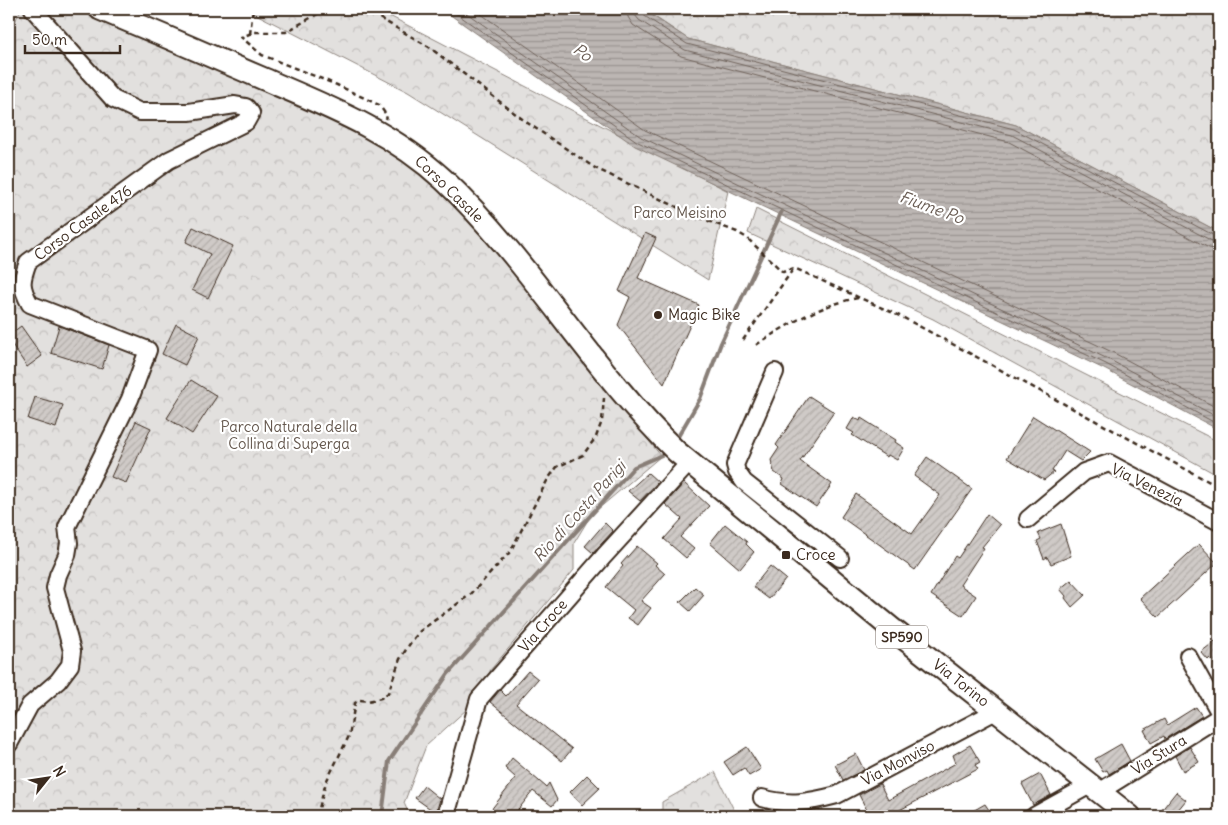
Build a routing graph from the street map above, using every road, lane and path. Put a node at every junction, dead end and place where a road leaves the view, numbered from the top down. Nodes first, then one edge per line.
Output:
1 (32, 9) edge
2 (100, 9) edge
3 (253, 9) edge
4 (326, 9) edge
5 (364, 9) edge
6 (250, 34) junction
7 (384, 136) junction
8 (794, 268) junction
9 (860, 298) junction
10 (743, 340) dead end
11 (756, 345) dead end
12 (775, 372) dead end
13 (610, 378) junction
14 (678, 453) junction
15 (1219, 487) edge
16 (1028, 519) dead end
17 (1219, 522) edge
18 (796, 537) junction
19 (840, 558) dead end
20 (1188, 656) dead end
21 (996, 711) junction
22 (1219, 712) edge
23 (1219, 718) edge
24 (9, 744) edge
25 (1095, 789) junction
26 (762, 798) dead end
27 (796, 810) edge
28 (316, 816) edge
29 (446, 816) edge
30 (1034, 816) edge
31 (1130, 816) edge

1 - 24 street, Corso Casale 476
2 - 7 main road, Corso Casale
3 - 6 path
4 - 6 path
5 - 8 path
6 - 7 path
7 - 13 main road, Corso Casale / SP590
8 - 9 path
8 - 10 path
9 - 11 path
9 - 15 path
12 - 18 street
13 - 14 main road, Corso Casale / SP590
13 - 28 path
14 - 18 main road, Via Torino / SP590
14 - 29 street, Via Croce
16 - 17 street, Via Venezia
18 - 19 street
18 - 21 main road, Via Torino / SP590
20 - 22 street
21 - 25 main road, Via Torino / SP590
21 - 27 street, Via Monviso
23 - 25 street, Via Stura
25 - 30 street, Via Stura
25 - 31 main road, Via Torino / SP590
26 - 27 street, Via Monviso

